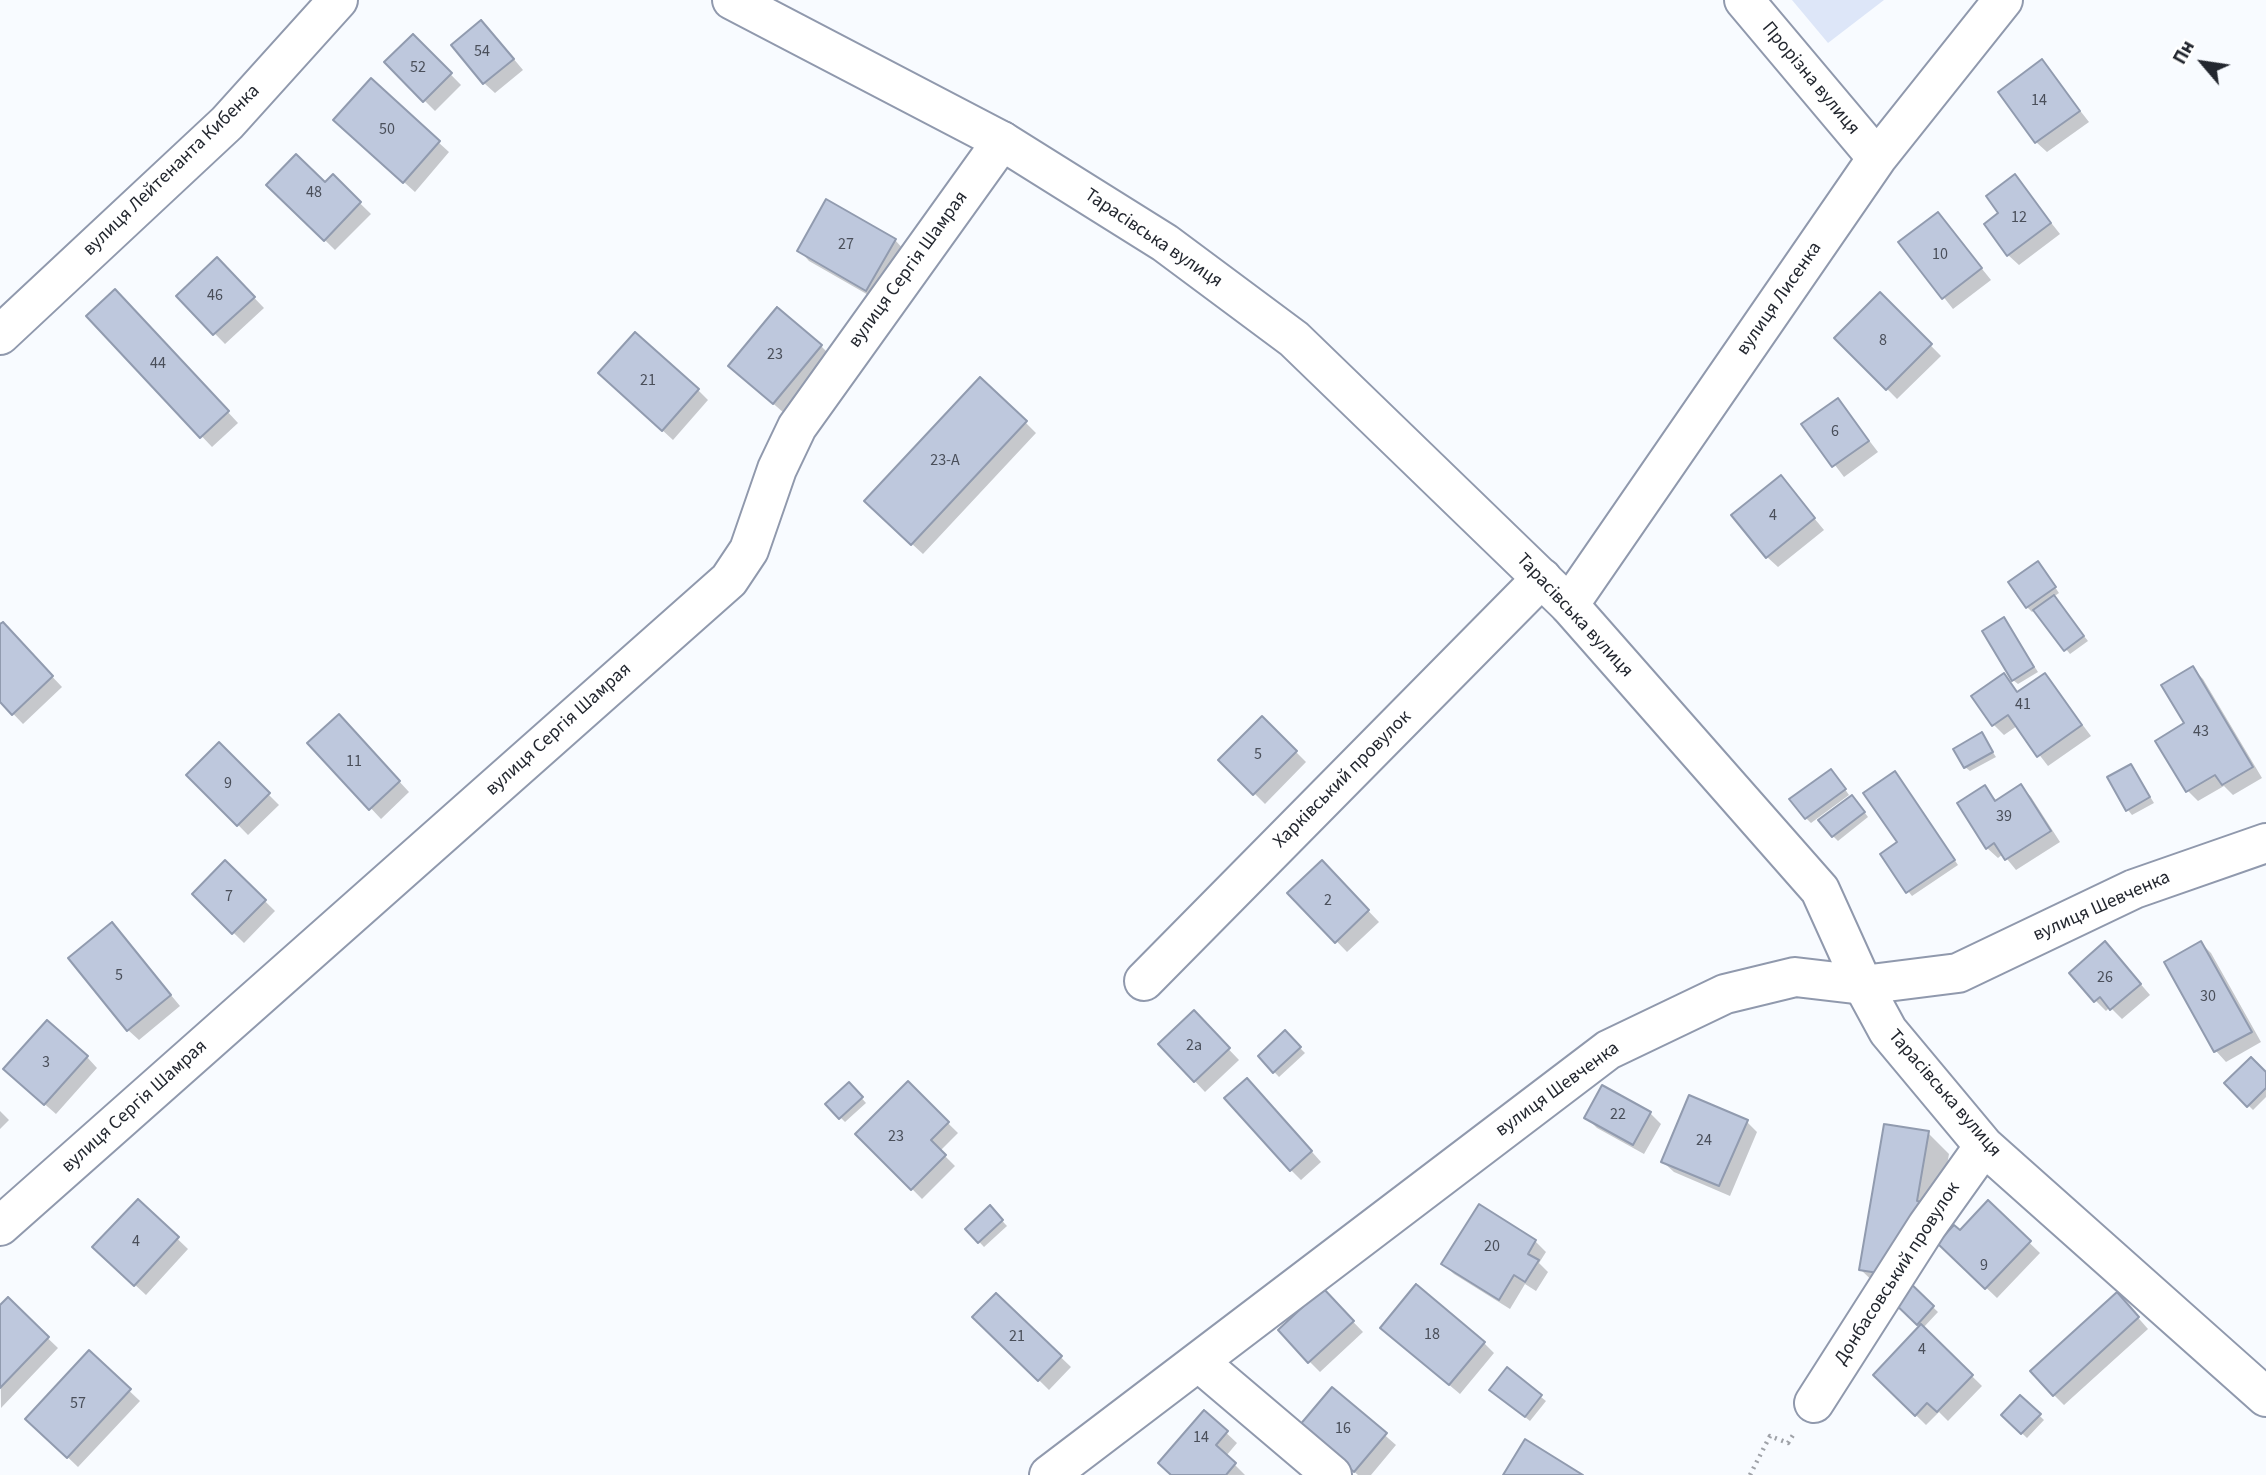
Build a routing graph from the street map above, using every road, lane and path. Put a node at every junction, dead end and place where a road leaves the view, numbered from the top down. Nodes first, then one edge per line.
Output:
1 (338, 0) edge
2 (732, 0) edge
3 (1744, 0) edge
4 (2003, 0) edge
5 (1002, 141) junction
6 (1877, 158) junction
7 (0, 335) edge
8 (1542, 579) junction
9 (1569, 605) junction
10 (2266, 843) edge
11 (1143, 981) dead end
12 (1863, 985) junction
13 (1984, 1146) junction
14 (0, 1226) edge
15 (1200, 1363) junction
16 (2266, 1396) edge
17 (1814, 1403) dead end
18 (1788, 1443) dead end
19 (1049, 1475) edge
20 (1332, 1475) edge
21 (1751, 1475) edge

1 - 7 street, вулиця Лейтенанта Кибенка
2 - 5 street, Тарасівська вулиця
3 - 6 street, Прорізна вулиця
4 - 6 street, вулиця Лисенка
5 - 8 street, Тарасівська вулиця
5 - 14 street, вулиця Сергія Шамрая
6 - 9 street, вулиця Лисенка
8 - 9 street, Тарасівська вулиця
8 - 11 street, Харківський провулок
9 - 12 street, Тарасівська вулиця
10 - 12 street, вулиця Шевченка
12 - 13 street, Тарасівська вулиця
12 - 15 street, вулиця Шевченка
13 - 16 street, Тарасівська вулиця
13 - 17 street, Донбасовський провулок
15 - 19 street, вулиця Шевченка
15 - 20 street
18 - 21 path

